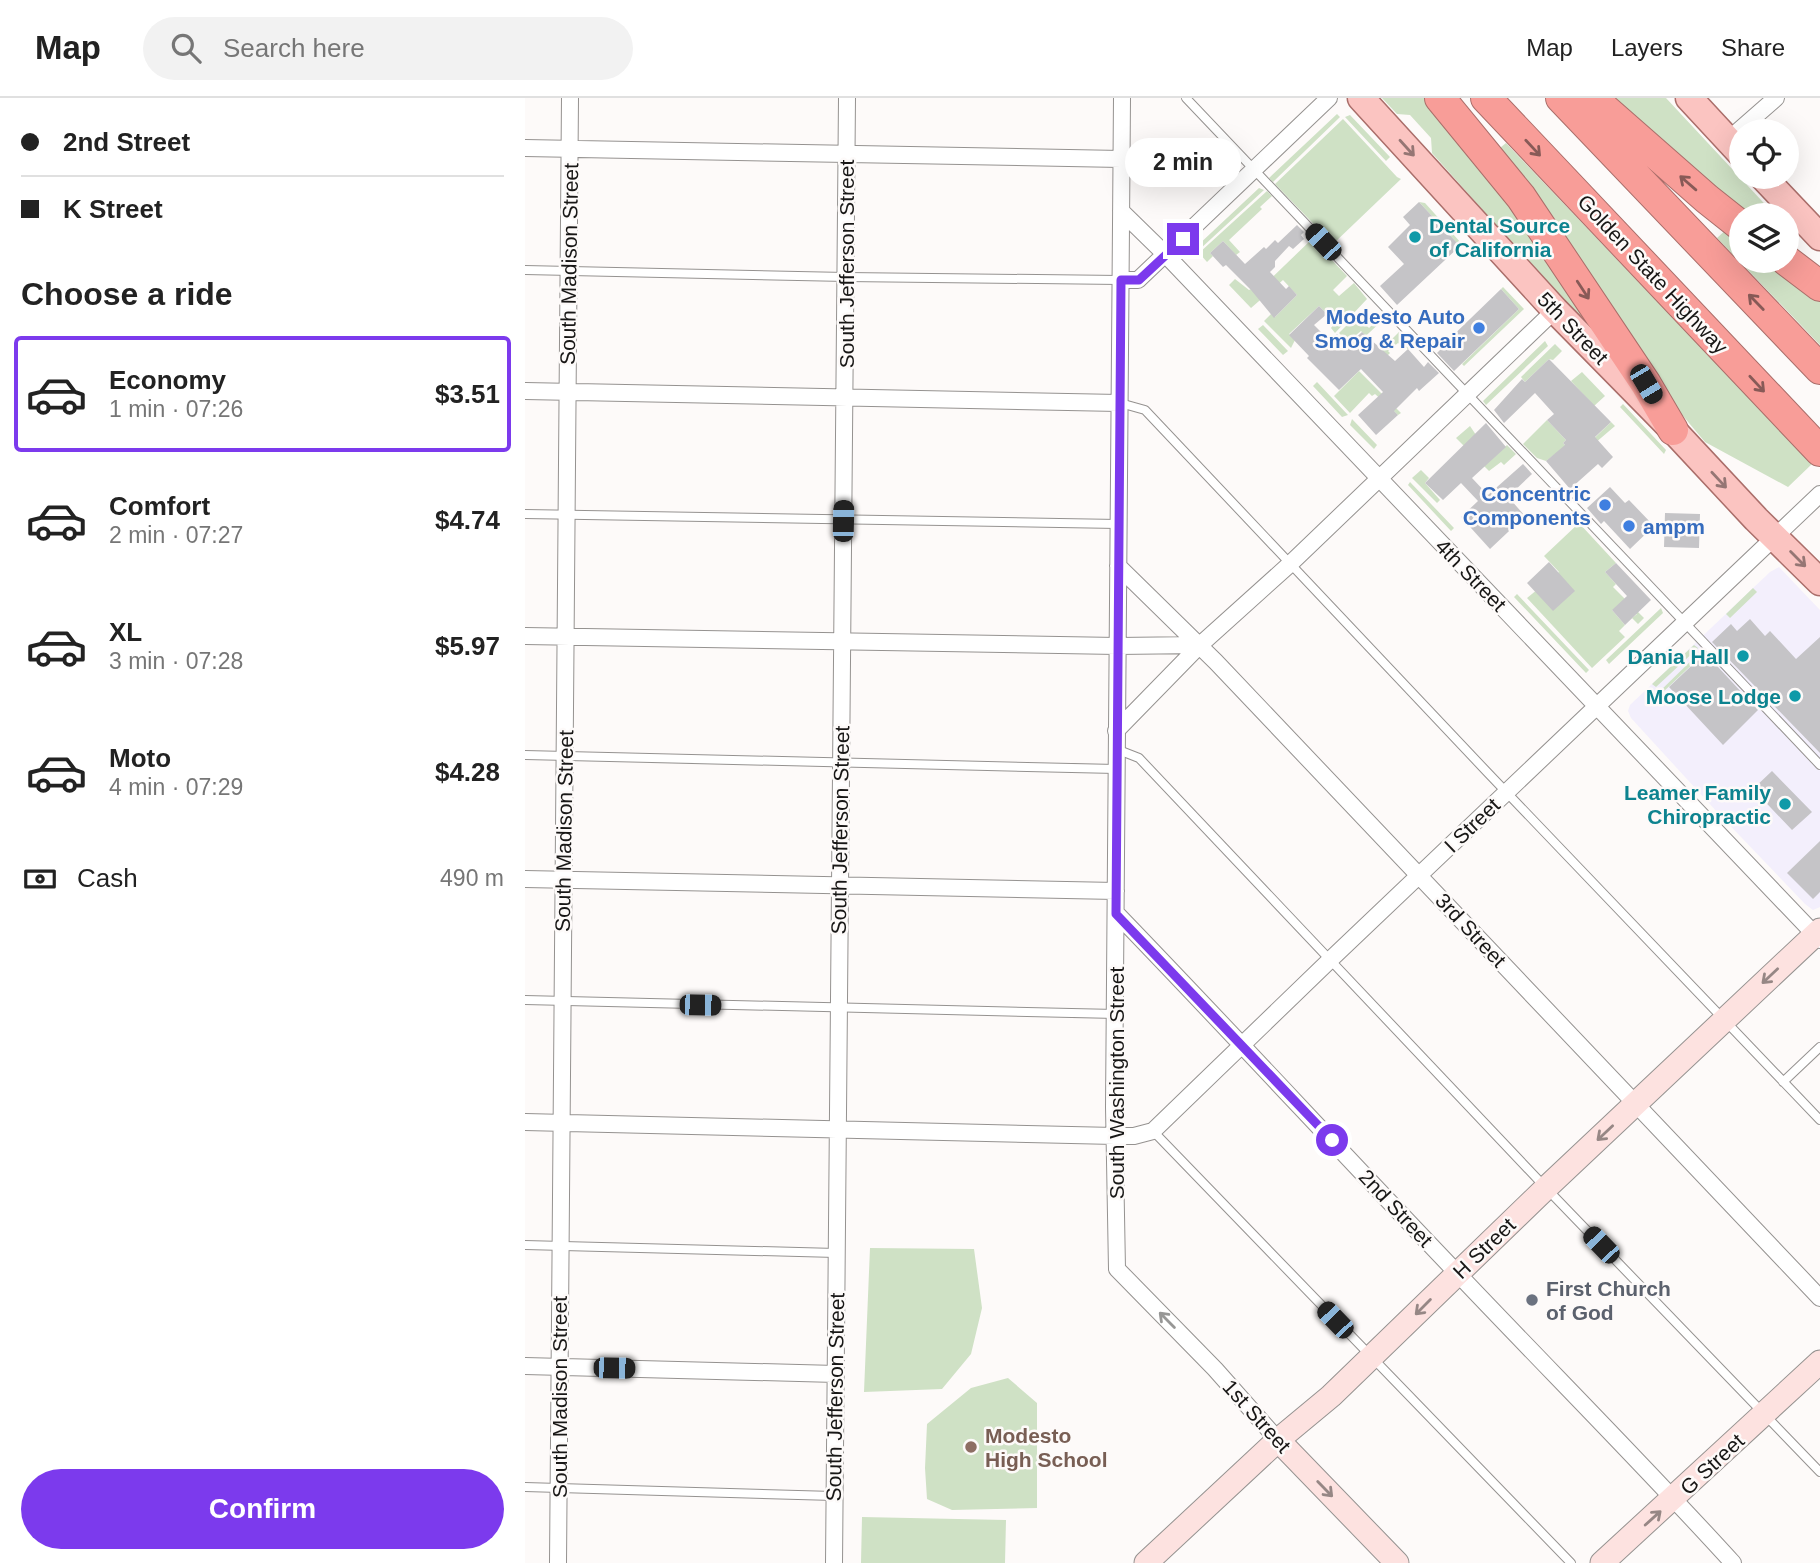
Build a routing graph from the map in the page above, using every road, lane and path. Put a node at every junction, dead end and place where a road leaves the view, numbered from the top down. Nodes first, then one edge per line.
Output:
1 (570, 98) edge
2 (847, 98) edge
3 (1122, 98) edge
4 (1186, 98) edge
5 (1329, 98) edge
6 (1361, 98) edge
7 (1440, 98) edge
8 (1486, 98) edge
9 (1561, 98) edge
10 (1592, 98) edge
11 (1689, 98) edge
12 (1776, 98) edge
13 (1758, 119) edge
14 (1729, 141) edge
15 (525, 148) edge
16 (570, 149) junction
17 (846, 153) junction
18 (1121, 159) junction
19 (1254, 170) junction
20 (1774, 189) edge
21 (1121, 211) junction
22 (1729, 217) edge
23 (1820, 237) edge
24 (1166, 255) junction
25 (525, 270) edge
26 (568, 270) junction
27 (1799, 270) edge
28 (846, 278) junction
29 (1121, 280) junction
30 (1820, 286) edge
31 (1555, 310) junction
32 (1820, 369) edge
33 (525, 391) edge
34 (568, 391) junction
35 (1466, 393) junction
36 (845, 397) junction
37 (1119, 403) junction
38 (1673, 429) junction
39 (1820, 451) edge
40 (1379, 478) junction
41 (1817, 497) edge
42 (525, 514) edge
43 (566, 514) junction
44 (843, 521) junction
45 (1118, 524) junction
46 (1775, 537) junction
47 (1290, 564) junction
48 (1118, 566) junction
49 (1820, 582) edge
50 (1685, 623) junction
51 (525, 636) edge
52 (566, 637) junction
53 (841, 642) junction
54 (1117, 646) junction
55 (1200, 646) junction
56 (1595, 707) junction
57 (1117, 730) junction
58 (1116, 749) junction
59 (525, 755) edge
60 (565, 756) junction
61 (841, 763) junction
62 (1820, 765) edge
63 (1116, 769) junction
64 (1507, 792) junction
65 (1420, 876) junction
66 (525, 879) edge
67 (563, 880) junction
68 (839, 885) junction
69 (1116, 891) junction
70 (1116, 914) junction
71 (1818, 935) edge
72 (1330, 960) junction
73 (525, 1000) edge
74 (562, 1002) junction
75 (838, 1008) junction
76 (1116, 1014) junction
77 (1724, 1020) junction
78 (1243, 1044) junction
79 (1820, 1047) edge
80 (1783, 1082) junction
81 (1636, 1104) junction
82 (1820, 1120) edge
83 (525, 1122) edge
84 (560, 1122) junction
85 (837, 1129) junction
86 (1153, 1131) junction
87 (1115, 1136) junction
88 (1546, 1188) junction
89 (525, 1245) edge
90 (561, 1246) junction
91 (836, 1253) junction
92 (1117, 1269) joint
93 (1457, 1273) junction
94 (1820, 1298) edge
95 (1371, 1358) junction
96 (1820, 1362) edge
97 (525, 1366) edge
98 (559, 1367) junction
99 (836, 1374) junction
100 (1765, 1414) junction
101 (1278, 1440) junction
102 (1820, 1472) edge
103 (525, 1487) edge
104 (559, 1488) junction
105 (834, 1496) junction
106 (1674, 1498) junction
107 (558, 1563) edge
108 (834, 1563) edge
109 (1146, 1563) edge
110 (1397, 1563) edge
111 (1571, 1563) edge
112 (1602, 1563) edge
113 (1733, 1563) edge

1 - 16 street, South Madison Street
2 - 17 street, South Jefferson Street
3 - 18 street, South Washington Street
4 - 19 lane
5 - 19 street
6 -> 31 main road, 5th Street
7 -> 38 highway
8 -> 39 highway, Golden State Highway
32 -> 9 highway
22 -> 10 highway
11 - 14 main road
12 - 13 street
15 - 16 street
16 - 17 street
16 - 26 street, South Madison Street
17 - 18 street
17 - 28 street, South Jefferson Street
18 - 21 street, South Washington Street
19 - 24 street
19 - 35 lane
20 - 23 main road
21 - 24 street, 4th Street
21 - 29 street, South Washington Street
24 - 29 street
24 - 40 street, 4th Street
25 - 26 lane
26 - 28 lane
26 - 34 street, South Madison Street
27 - 30 highway
28 - 29 lane
28 - 36 street, South Jefferson Street
29 - 37 street, South Washington Street
31 - 35 street
31 - 38 main road, 5th Street
33 - 34 street
34 - 36 street
34 - 43 street, South Madison Street
35 - 40 street
35 - 50 lane
36 - 37 street
36 - 44 street, South Jefferson Street
37 - 45 street, South Washington Street
37 - 47 lane
38 -> 46 main road, 5th Street
40 - 47 street
40 - 56 street, 4th Street
41 - 46 street, I Street
42 - 43 lane
43 - 44 lane
43 - 52 street, South Madison Street
44 - 45 lane
44 - 53 street, South Jefferson Street
45 - 48 street, South Washington Street
46 -> 49 main road, 5th Street
46 - 50 street, I Street
47 - 55 street
47 - 64 lane
48 - 54 street, South Washington Street
48 - 55 street, 3rd Street
50 - 56 street, I Street
50 - 62 lane
51 - 52 street
52 - 53 street
52 - 60 street, South Madison Street
53 - 54 street
53 - 61 street, South Jefferson Street
54 - 55 street
54 - 57 street, South Washington Street
55 - 57 street
55 - 65 street, 3rd Street
56 - 64 street, I Street
56 - 71 street, 4th Street
57 - 58 street, South Washington Street
58 - 63 street, South Washington Street
58 - 72 lane
59 - 60 lane
60 - 61 lane
60 - 67 street, South Madison Street
61 - 63 lane
61 - 68 street, South Jefferson Street
63 - 69 street, South Washington Street
64 - 65 street, I Street
64 - 77 lane
65 - 72 street, I Street
65 - 81 street, 3rd Street
66 - 67 street
67 - 68 street
67 - 74 street, South Madison Street
68 - 69 street
68 - 75 street, South Jefferson Street
69 - 70 street, South Washington Street
70 - 76 street, South Washington Street
70 - 78 street, 2nd Street
71 -> 77 main road, H Street
72 - 78 street, I Street
72 - 88 lane
73 - 74 lane
74 - 75 lane
74 - 84 street, South Madison Street
75 - 76 lane
75 - 85 street, South Jefferson Street
76 - 87 street, South Washington Street
77 - 80 lane
77 - 81 main road, H Street
78 - 86 street, I Street
78 - 93 street, 2nd Street
79 - 80 lane
80 - 82 lane
81 -> 88 main road, H Street
81 - 94 street, 3rd Street
83 - 84 street
84 - 85 street
84 - 90 street, South Madison Street
85 - 87 street
85 - 91 street, South Jefferson Street
86 - 87 street
86 - 95 lane
87 - 92 street, South Washington Street
88 - 93 main road, H Street
88 - 100 lane
89 - 90 lane
90 - 91 lane
90 - 98 street, South Madison Street
91 - 99 street, South Jefferson Street
101 -> 92 street, 1st Street
93 -> 95 main road, H Street
93 - 106 street, 2nd Street
95 - 101 main road, H Street
95 - 111 lane
96 - 100 main road, G Street
97 - 98 street
98 - 99 street
98 - 104 street, South Madison Street
99 - 105 street, South Jefferson Street
100 - 102 lane
100 - 106 main road, G Street
101 - 109 main road, H Street
101 -> 110 main road, 1st Street
103 - 104 lane
104 - 105 lane
104 - 107 street, South Madison Street
105 - 108 street, South Jefferson Street
112 -> 106 main road, G Street
106 - 113 street, 2nd Street

